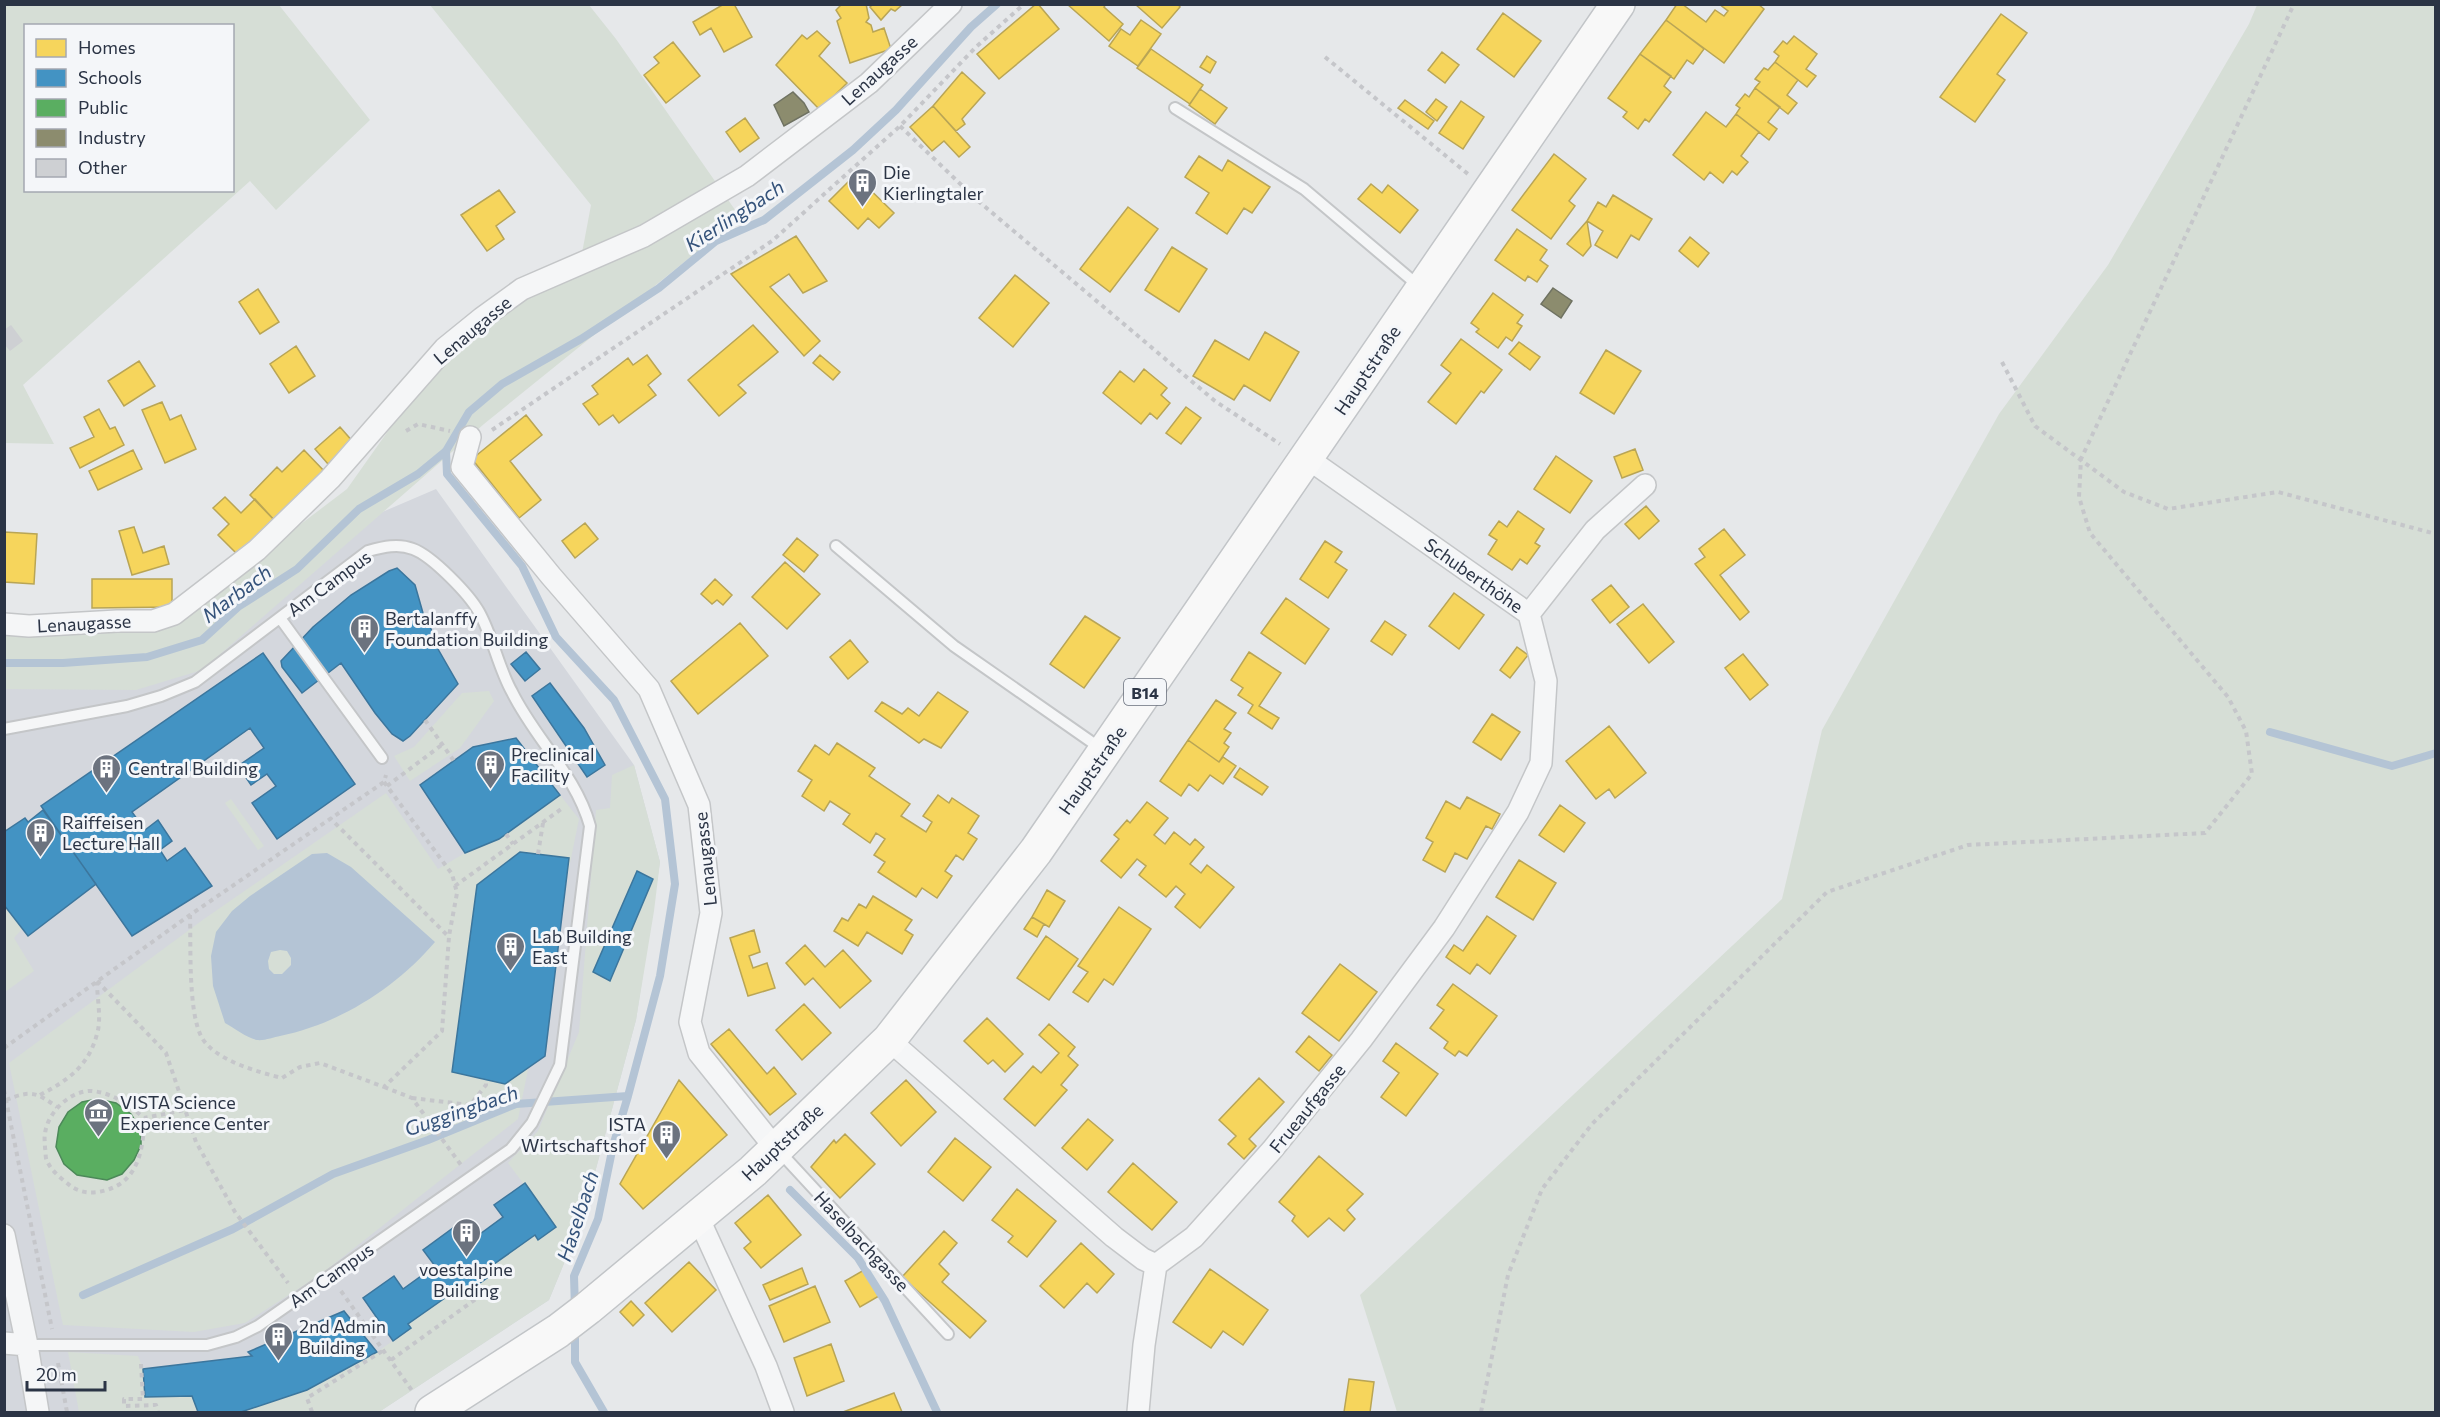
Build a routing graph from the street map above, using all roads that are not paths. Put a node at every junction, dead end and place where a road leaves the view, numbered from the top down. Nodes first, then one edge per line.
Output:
1 (951, 4) edge
2 (1618, 4) edge
3 (1175, 108) dead end
4 (1423, 289) junction
5 (470, 437) road end
6 (1307, 458) junction
7 (1645, 485) dead end
8 (836, 546) dead end
9 (1529, 614) junction
10 (280, 618) junction
11 (4, 624) edge
12 (4, 729) edge
13 (1104, 751) junction
14 (382, 758) road end
15 (889, 1040) junction
16 (776, 1149) junction
17 (698, 1216) junction
18 (4, 1235) edge
19 (1156, 1265) junction
20 (948, 1334) dead end
21 (4, 1343) edge
22 (27, 1345) junction
23 (423, 1407) edge
24 (38, 1413) edge
25 (783, 1413) edge
26 (1138, 1413) edge

1 - 11 street, Lenaugasse
2 - 4 main road, Hauptstraße / B14
3 - 4 lane
4 - 6 main road, Hauptstraße / B14
5 - 16 street, Lenaugasse
6 - 9 street, Schuberthöhe
6 - 13 main road, Hauptstraße / B14
7 - 9 street, Schuberthöhe
8 - 13 lane
9 - 19 street, Frueaufgasse
10 - 12 lane, Am Campus
10 - 14 lane
10 - 22 lane, Am Campus
13 - 15 main road, Hauptstraße / B14
15 - 16 main road, Hauptstraße / B14
15 - 19 street
16 - 17 main road, Hauptstraße / B14
16 - 20 lane, Haselbachgasse
17 - 23 main road, Hauptstraße / B14
17 - 25 street
18 - 22 street
19 - 26 street
21 - 22 street
22 - 24 street

